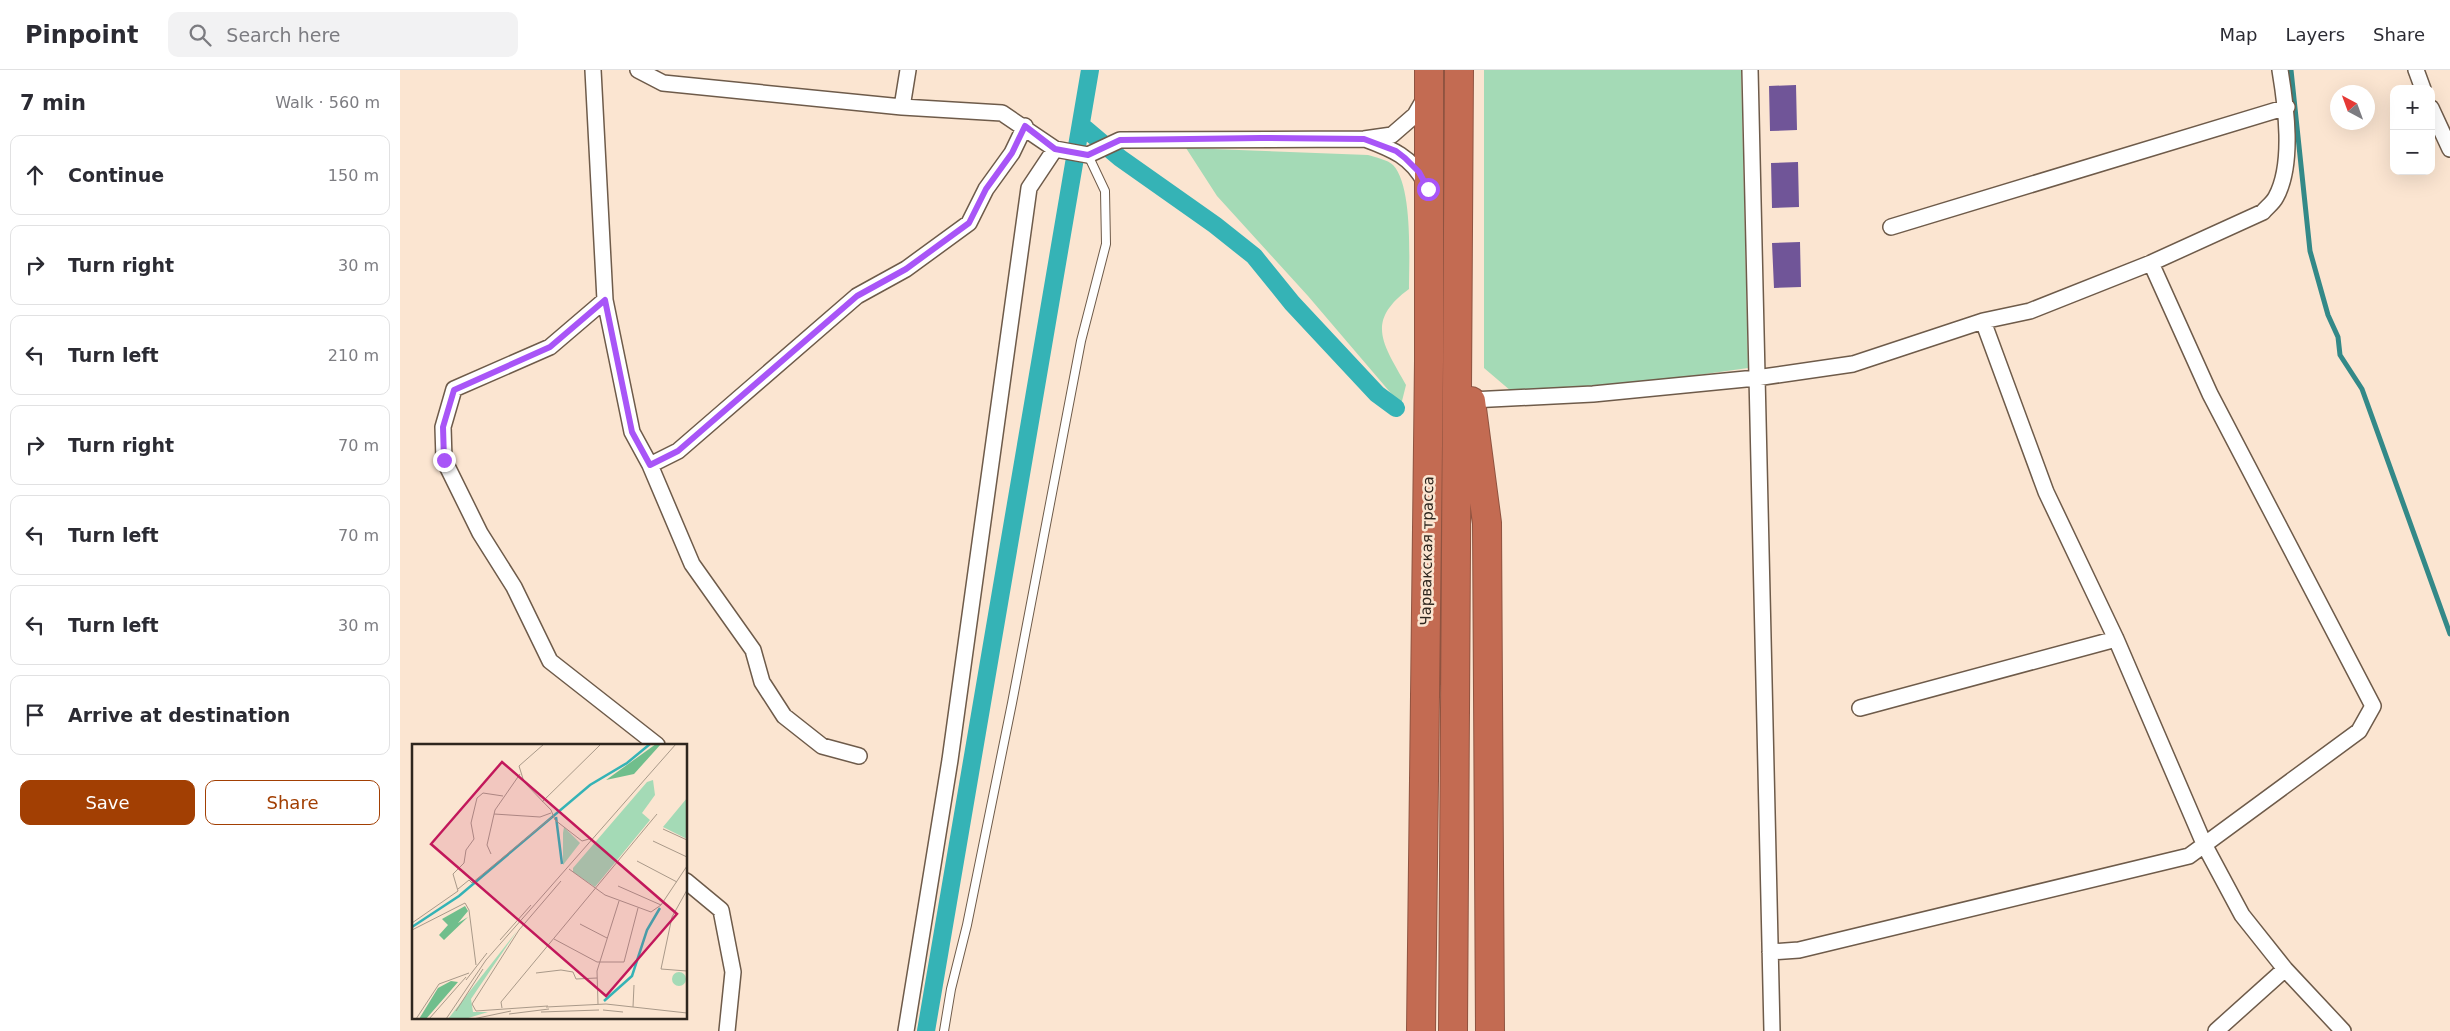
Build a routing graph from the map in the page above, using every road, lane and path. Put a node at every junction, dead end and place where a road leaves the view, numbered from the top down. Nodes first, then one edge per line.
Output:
1 (593, 70) edge
2 (638, 70) edge
3 (908, 70) edge
4 (1459, 70) edge
5 (1750, 70) edge
6 (2280, 70) edge
7 (2416, 70) edge
8 (1429, 77) edge
9 (2422, 85) edge
10 (902, 107) junction
11 (2286, 107) junction
12 (2435, 117) edge
13 (1025, 126) junction
14 (1364, 139) junction
15 (1055, 149) junction
16 (2450, 149) edge
17 (1088, 155) junction
18 (1428, 189) junction
19 (1891, 227) dead end
20 (2151, 263) junction
21 (605, 300) junction
22 (1984, 321) junction
23 (1458, 341) junction
24 (1756, 378) junction
25 (1471, 400) junction
26 (650, 465) junction
27 (2116, 639) junction
28 (1860, 708) dead end
29 (656, 744) edge
30 (859, 756) dead end
31 (2205, 846) junction
32 (688, 883) edge
33 (1770, 952) junction
34 (2286, 969) junction
35 (727, 1031) edge
36 (906, 1031) edge
37 (944, 1031) edge
38 (1421, 1031) edge
39 (1453, 1031) edge
40 (1490, 1031) edge
41 (1772, 1031) edge
42 (2216, 1031) edge
43 (2343, 1031) edge

1 - 21 street
2 - 10 street
3 - 10 street
4 - 23 highway, Чарвакская трасса
5 - 24 street
6 - 11 street
7 - 9 street
8 - 14 street
8 - 18 highway, Чарвакская трасса
10 - 13 street
11 - 19 street
11 - 20 street
12 - 16 street
13 - 15 street
13 - 26 street
14 - 17 street
14 - 18 street
15 - 17 street
15 - 36 street
17 - 37 lane
18 - 38 highway, Чарвакская трасса
20 - 22 street
20 - 31 street
21 - 26 street
21 - 29 street
22 - 24 street
22 - 27 street
23 - 25 highway
23 - 39 highway, Чарвакская трасса
24 - 25 street
24 - 33 street
25 - 40 highway
26 - 30 street
27 - 28 street
27 - 31 street
31 - 33 street
31 - 34 street
32 - 35 street
33 - 41 street
34 - 42 street
34 - 43 street

